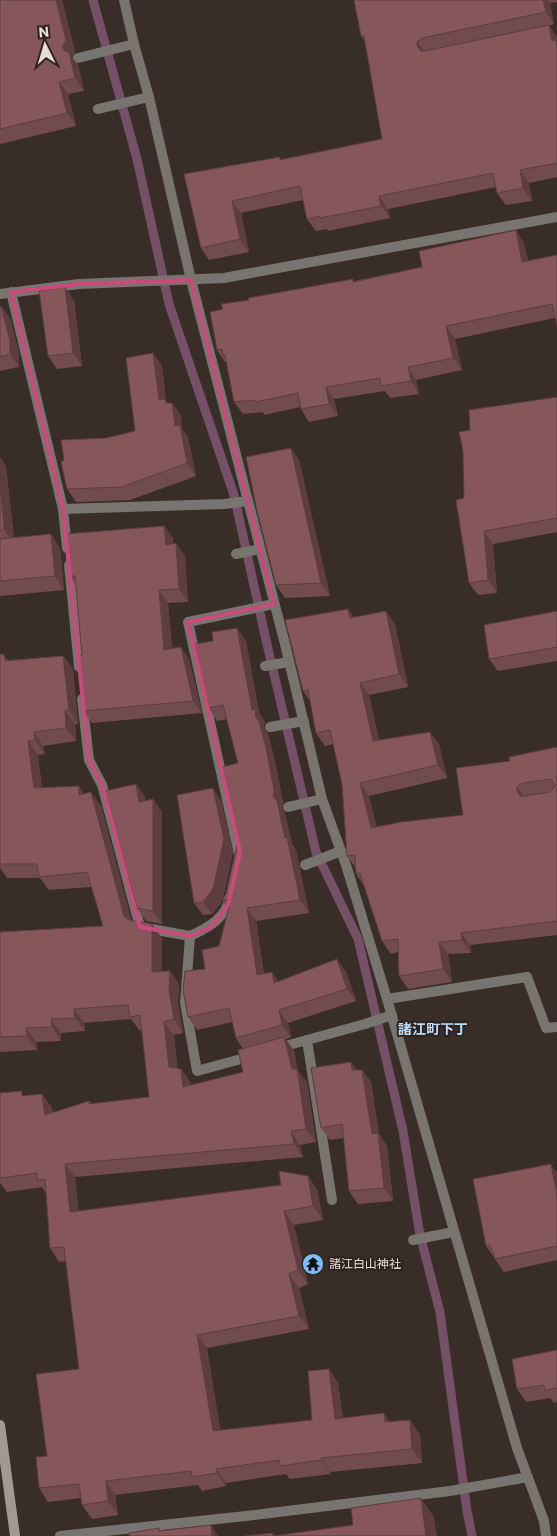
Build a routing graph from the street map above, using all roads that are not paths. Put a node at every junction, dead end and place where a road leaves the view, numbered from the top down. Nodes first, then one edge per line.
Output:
1 (124, 0) edge
2 (134, 44) junction
3 (78, 58) dead end
4 (149, 97) junction
5 (98, 109) dead end
6 (557, 217) edge
7 (191, 280) junction
8 (11, 292) junction
9 (0, 294) edge
10 (248, 501) junction
11 (63, 509) junction
12 (260, 549) junction
13 (236, 554) dead end
14 (274, 604) junction
15 (289, 662) junction
16 (265, 666) dead end
17 (80, 673) edge
18 (82, 692) edge
19 (304, 721) junction
20 (270, 727) dead end
21 (322, 799) junction
22 (288, 807) dead end
23 (341, 851) junction
24 (238, 861) edge
25 (305, 865) dead end
26 (232, 888) edge
27 (190, 936) junction
28 (387, 999) junction
29 (392, 1015) junction
30 (557, 1027) edge
31 (307, 1040) junction
32 (332, 1200) dead end
33 (453, 1232) junction
34 (412, 1240) dead end
35 (0, 1425) edge
36 (528, 1477) junction
37 (15, 1536) edge
38 (60, 1536) edge
39 (546, 1536) edge

1 - 2 street
2 - 3 street
2 - 4 street
4 - 5 street
4 - 7 street
6 - 7 street
7 - 8 street
7 - 10 street
8 - 9 street
8 - 11 street
10 - 11 street
10 - 12 street
11 - 17 street
12 - 13 street
12 - 14 street
14 - 15 street
14 - 24 street
15 - 16 street
15 - 19 street
18 - 27 street
19 - 20 street
19 - 21 street
21 - 22 street
21 - 23 street
23 - 25 street
23 - 28 street
26 - 27 street
27 - 31 street
28 - 29 street
28 - 30 street
29 - 31 street
29 - 33 street
31 - 32 street
33 - 34 street
33 - 36 street
35 - 37 street
36 - 38 street
36 - 39 street

